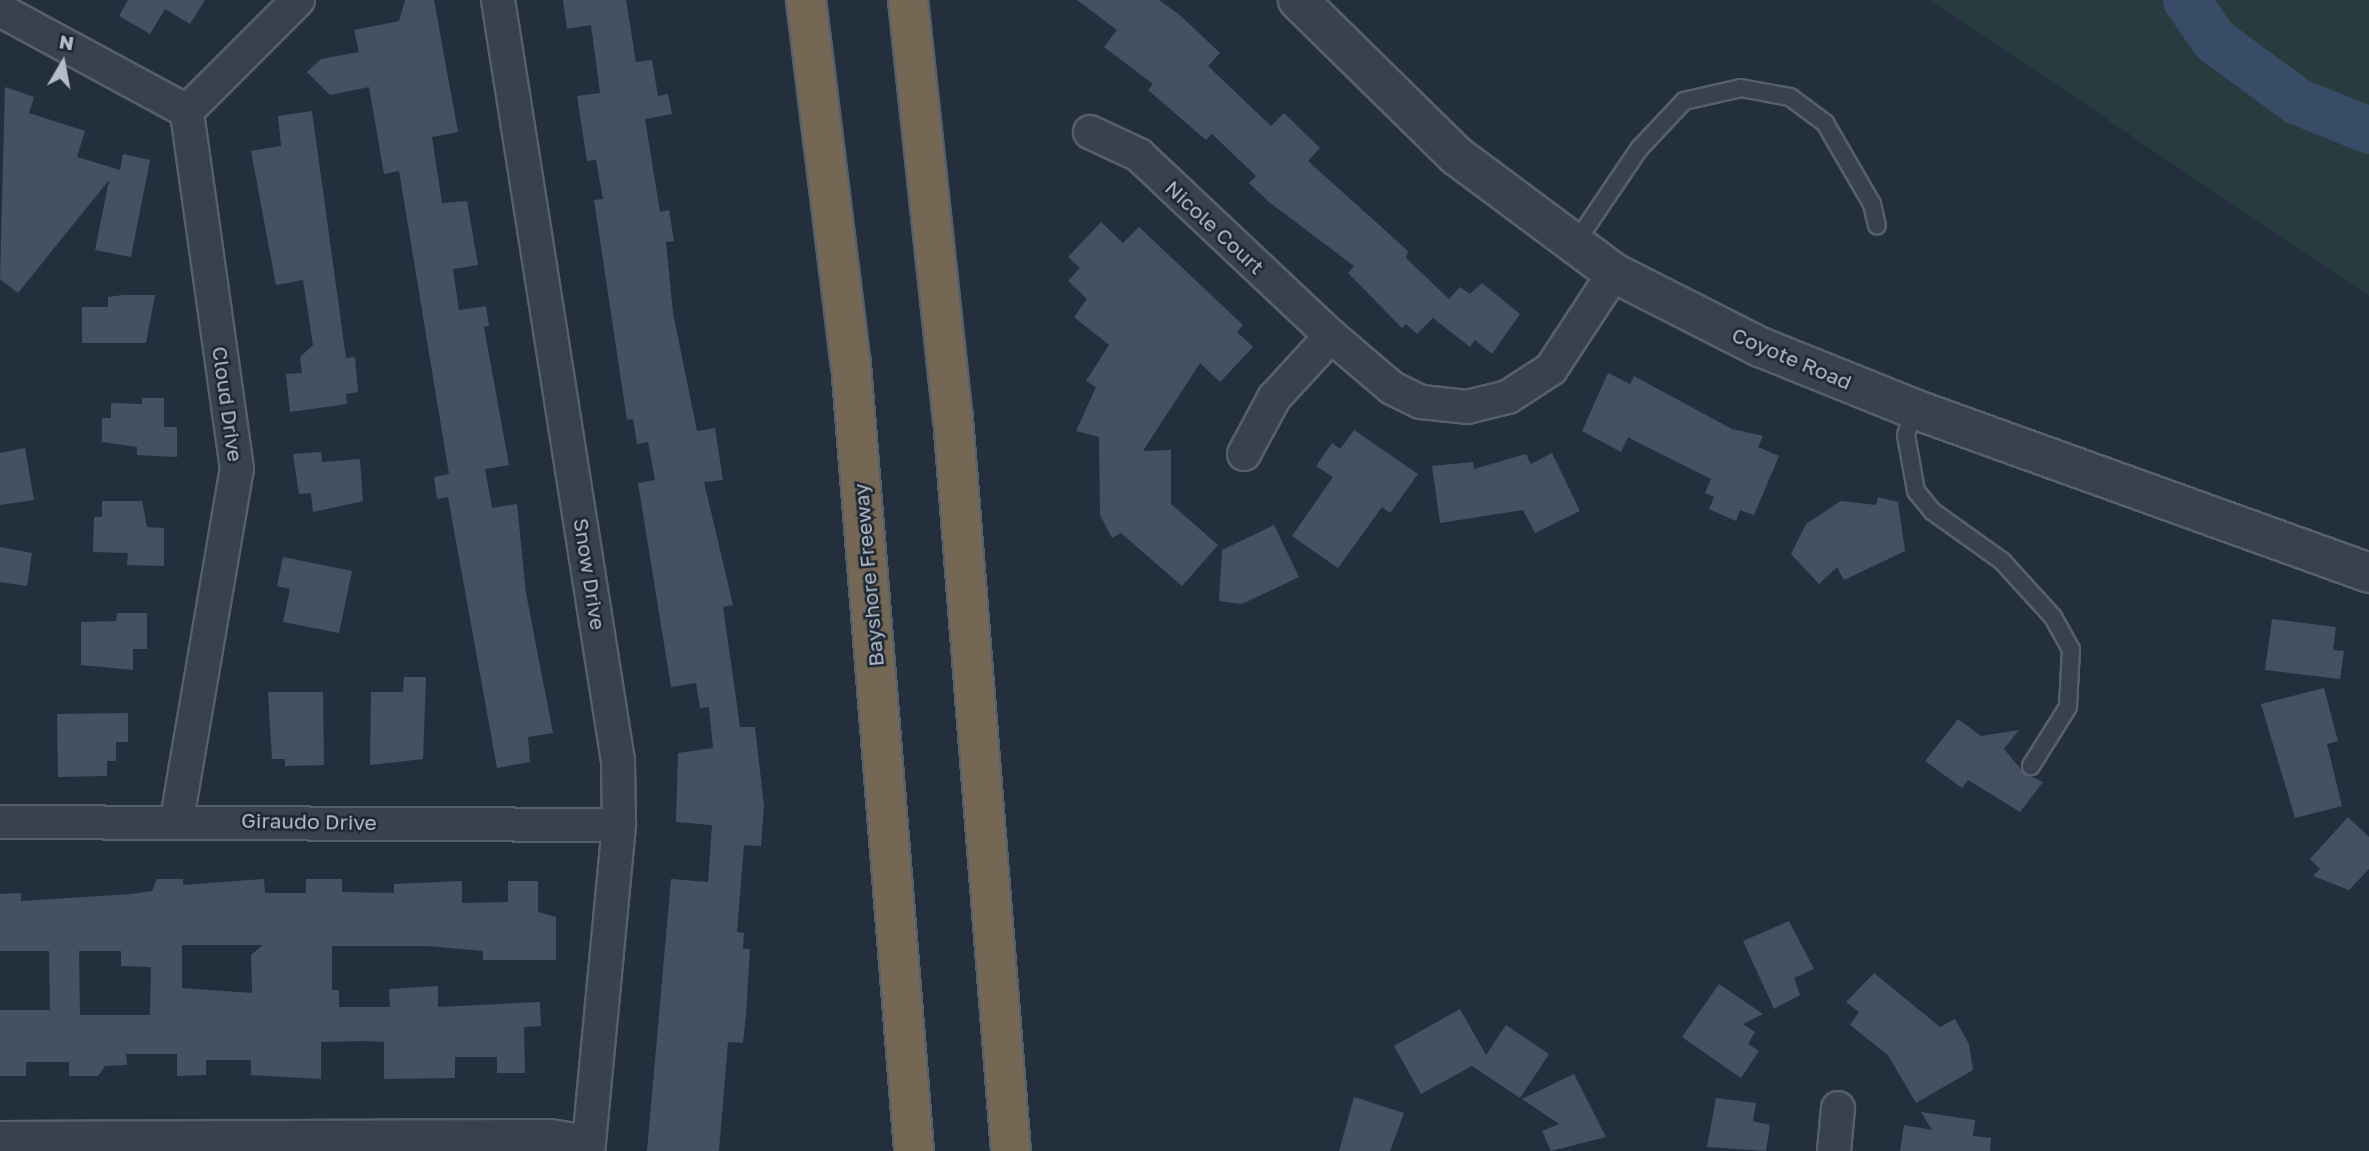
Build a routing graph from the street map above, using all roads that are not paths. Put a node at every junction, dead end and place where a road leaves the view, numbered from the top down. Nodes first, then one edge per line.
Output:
1 (298, 0) edge
2 (498, 0) edge
3 (806, 0) edge
4 (908, 0) edge
5 (1298, 0) edge
6 (0, 10) edge
7 (187, 111) junction
8 (1090, 132) dead end
9 (1877, 225) dead end
10 (1573, 247) junction
11 (1614, 273) junction
12 (1331, 336) junction
13 (1914, 409) junction
14 (1244, 454) dead end
15 (2369, 573) edge
16 (2031, 766) dead end
17 (177, 819) junction
18 (0, 822) edge
19 (619, 825) junction
20 (1838, 1108) dead end
21 (0, 1138) edge
22 (588, 1146) edge
23 (914, 1151) edge
24 (1012, 1151) edge
25 (1834, 1151) edge

1 - 7 street
2 - 19 street, Snow Drive
3 - 23 highway, Bayshore Freeway
4 - 24 highway
5 - 10 street, Coyote Road
6 - 7 street
7 - 17 street, Cloud Drive
8 - 12 street, Nicole Court
9 - 10 lane
10 - 11 street, Coyote Road
11 - 12 street, Nicole Court
11 - 13 street, Coyote Road
12 - 14 street
13 - 15 street, Coyote Road
13 - 16 lane
17 - 18 street, Giraudo Drive
17 - 19 street, Giraudo Drive
19 - 22 street, Snow Drive
20 - 25 street
21 - 22 street

